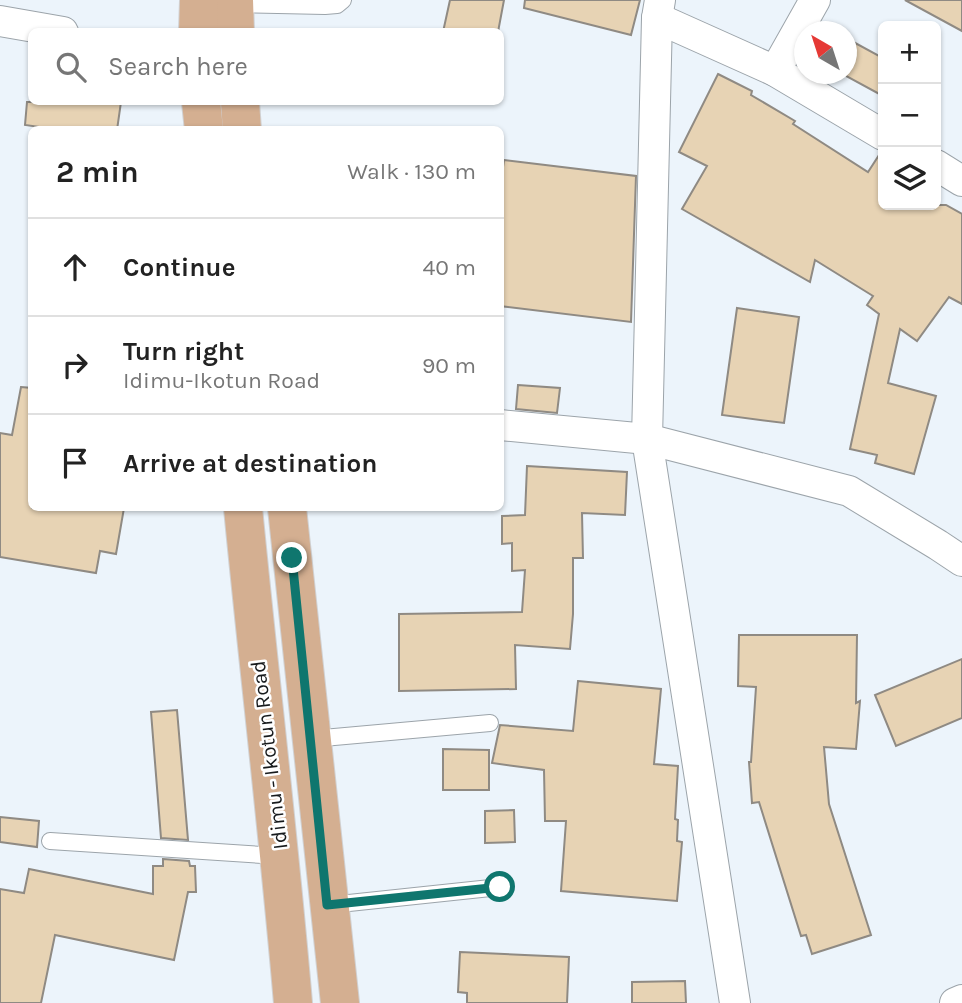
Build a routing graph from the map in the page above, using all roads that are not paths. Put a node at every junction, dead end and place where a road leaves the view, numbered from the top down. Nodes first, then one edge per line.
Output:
1 (343, 0) edge
2 (815, 0) edge
3 (225, 9) edge
4 (659, 9) edge
5 (0, 21) edge
6 (41, 28) edge
7 (203, 28) edge
8 (775, 71) junction
9 (201, 105) edge
10 (240, 105) edge
11 (204, 126) edge
12 (242, 126) edge
13 (878, 132) edge
14 (941, 169) edge
15 (962, 181) edge
16 (504, 425) edge
17 (647, 439) junction
18 (243, 511) edge
19 (286, 511) edge
20 (962, 561) edge
21 (490, 723) dead end
22 (312, 739) junction
23 (50, 841) dead end
24 (281, 856) junction
25 (500, 887) dead end
26 (327, 905) junction
27 (962, 1000) edge
28 (293, 1003) edge
29 (340, 1003) edge
30 (735, 1003) edge
31 (955, 1003) edge

1 - 3 lane
2 - 8 street
3 - 7 main road
4 - 8 street
4 - 17 street
5 - 6 street
8 - 13 street
9 - 11 main road
10 - 12 main road
14 - 15 street
16 - 17 street
17 - 20 street
17 - 30 street
18 - 24 main road, Idimu - Ikotun Road
19 - 22 main road
21 - 22 lane
22 - 26 main road
23 - 24 lane
24 - 28 main road, Idimu - Ikotun Road
25 - 26 lane
26 - 29 main road
27 - 31 street

